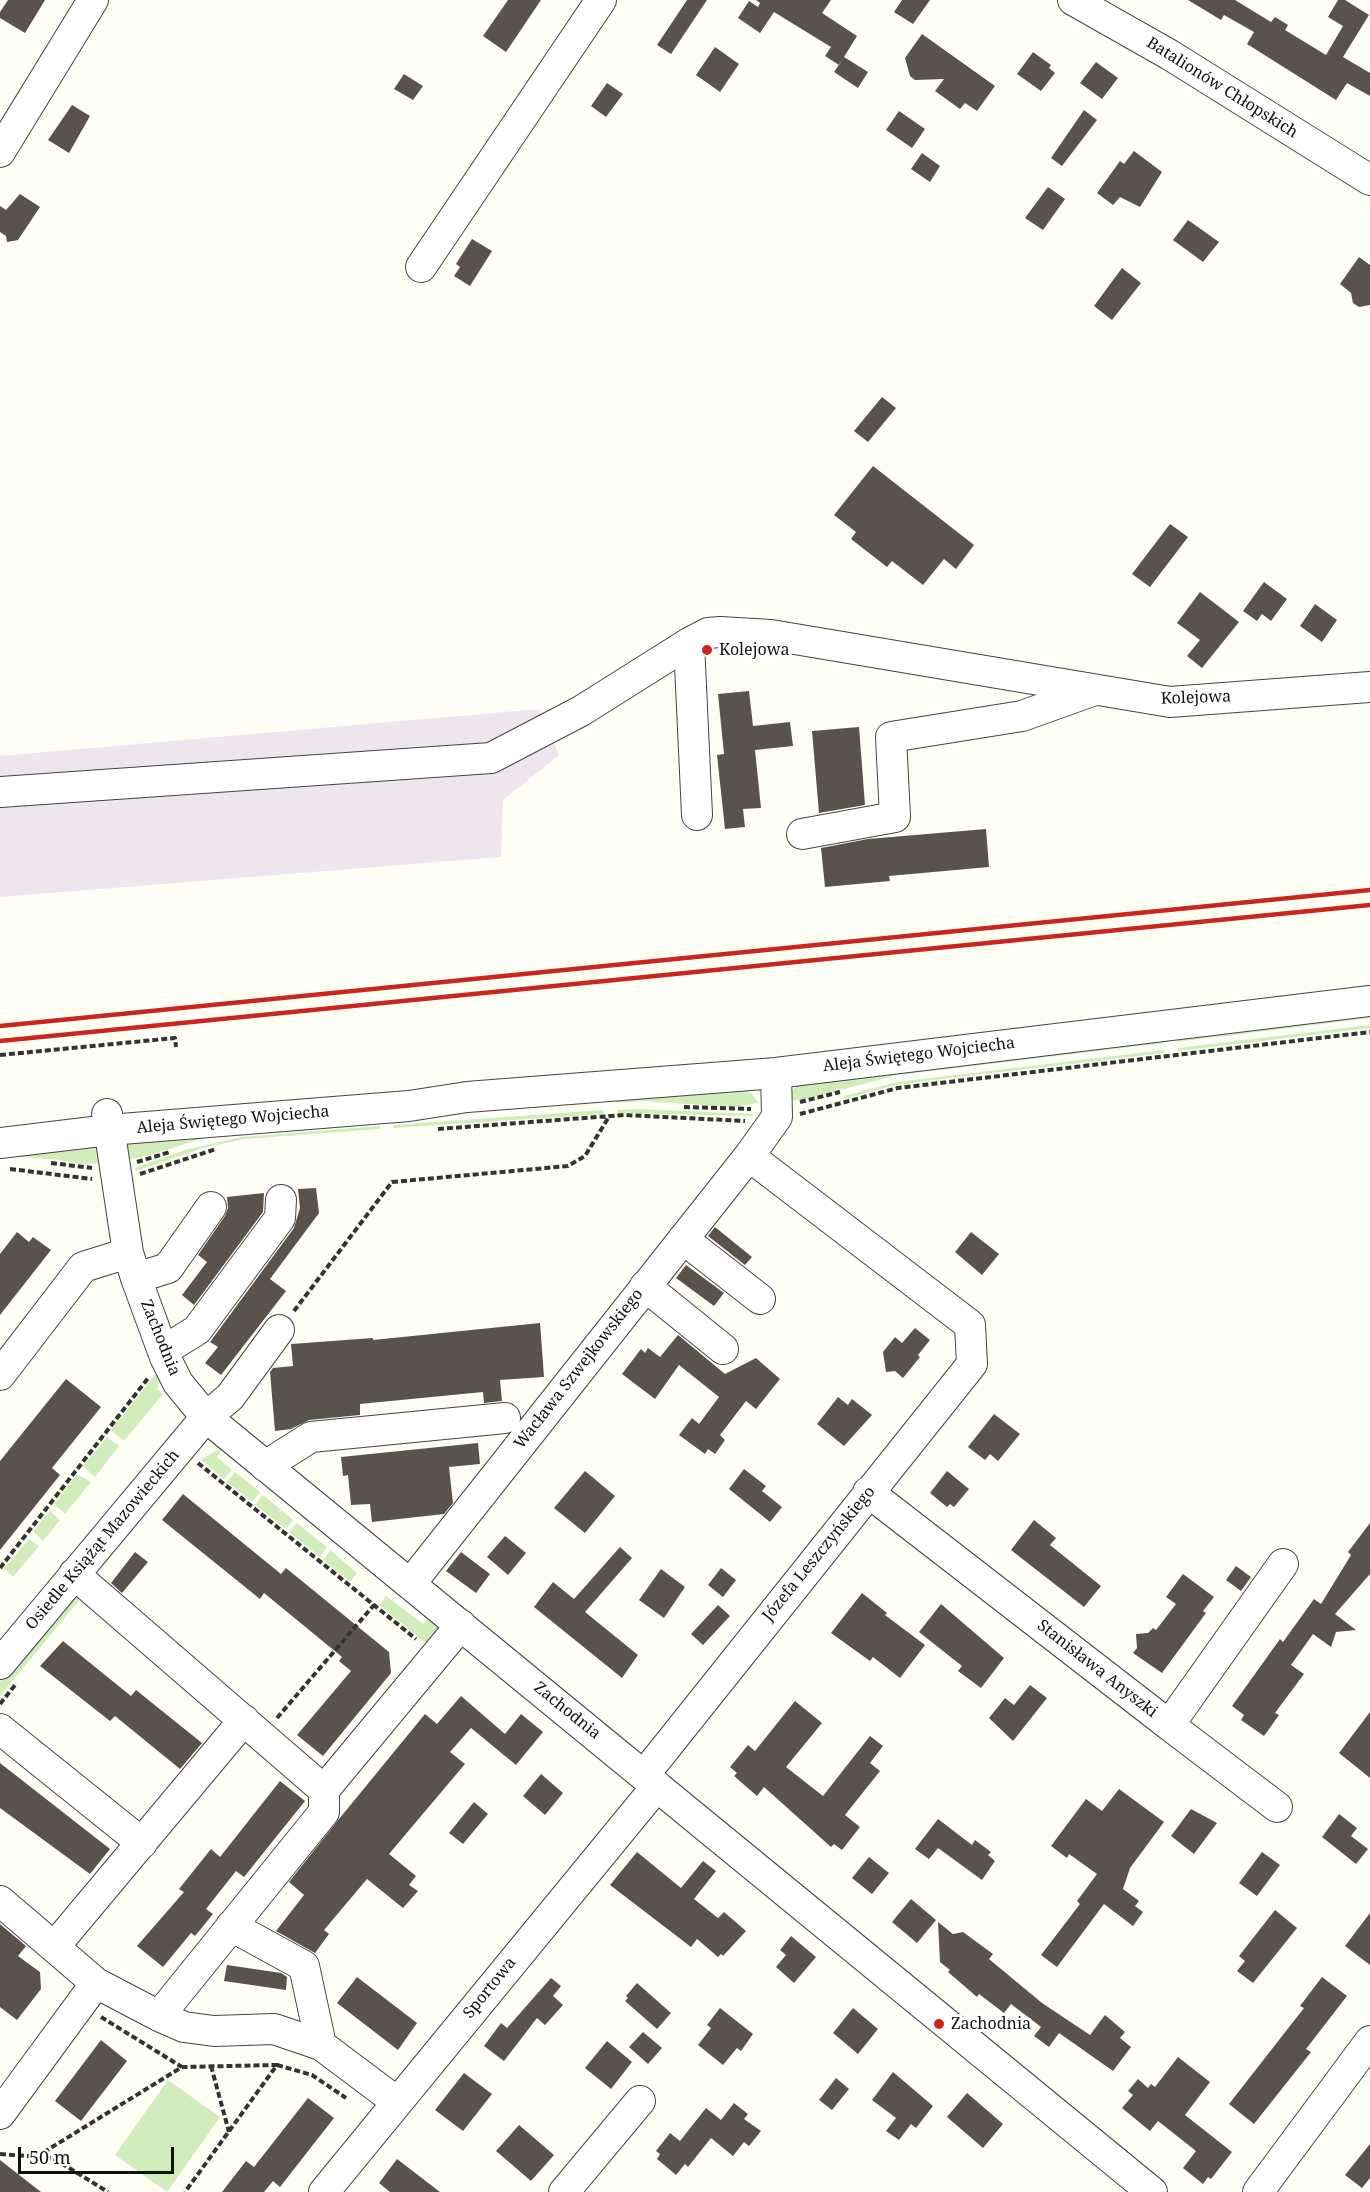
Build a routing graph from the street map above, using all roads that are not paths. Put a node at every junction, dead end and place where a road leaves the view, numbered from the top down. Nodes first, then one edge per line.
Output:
1 (93, 0) edge
2 (601, 0) edge
3 (1073, 0) edge
4 (0, 152) edge
5 (1370, 180) edge
6 (421, 267) dead end
7 (689, 643) junction
8 (1370, 687) edge
9 (1095, 690) junction
10 (0, 792) edge
11 (697, 815) dead end
12 (802, 834) dead end
13 (1370, 1001) edge
14 (776, 1072) junction
15 (108, 1122) junction
16 (0, 1125) edge
17 (2, 1156) edge
18 (749, 1156) junction
19 (281, 1200) dead end
20 (212, 1207) dead end
21 (683, 1239) junction
22 (132, 1266) junction
23 (645, 1286) junction
24 (760, 1299) dead end
25 (279, 1330) road end
26 (723, 1348) dead end
27 (164, 1354) junction
28 (0, 1375) edge
29 (206, 1417) junction
30 (505, 1418) dead end
31 (265, 1466) junction
32 (868, 1492) junction
33 (1284, 1564) dead end
34 (74, 1574) junction
35 (411, 1583) junction
36 (461, 1624) junction
37 (11, 1671) edge
38 (1168, 1725) junction
39 (253, 1728) junction
40 (0, 1729) edge
41 (650, 1780) junction
42 (324, 1790) junction
43 (1277, 1807) dead end
44 (142, 1843) junction
45 (0, 1901) edge
46 (231, 1926) junction
47 (55, 1946) junction
48 (96, 1983) junction
49 (159, 2016) junction
50 (1370, 2041) edge
51 (321, 2044) junction
52 (640, 2101) dead end
53 (397, 2102) junction
54 (0, 2114) edge
55 (324, 2192) edge
56 (564, 2192) edge
57 (1152, 2192) edge
58 (1258, 2192) edge

1 - 4 street
2 - 6 street
3 - 5 street, Batalionów Chłopskich
7 - 9 street, Kolejowa
7 - 10 street, Kolejowa
7 - 11 street
8 - 9 street, Kolejowa
9 - 12 street
13 - 14 street, Aleja Świętego Wojciecha
14 - 15 street, Aleja Świętego Wojciecha
14 - 18 street, Wacława Szwejkowskiego
15 - 16 street, Aleja Świętego Wojciecha
15 - 17 street, Aleja Świętego Wojciecha
15 - 22 street, Zachodnia
18 - 21 street, Wacława Szwejkowskiego
18 - 32 street, Józefa Leszczyńskiego
19 - 27 street
20 - 22 street
21 - 23 street, Wacława Szwejkowskiego
21 - 24 street
22 - 27 street, Zachodnia
22 - 28 street
23 - 26 street
23 - 35 street, Wacława Szwejkowskiego
25 - 29 street, Osiedle Książąt Mazowieckich
27 - 29 street, Zachodnia
29 - 31 street, Zachodnia
29 - 34 street, Osiedle Książąt Mazowieckich
30 - 31 street
31 - 35 street, Zachodnia
32 - 38 street, Stanisława Anyszki
32 - 41 street, Józefa Leszczyńskiego
33 - 38 street, Stanisława Anyszki
34 - 37 street, Osiedle Książąt Mazowieckich
34 - 39 street
35 - 36 street, Zachodnia
36 - 41 street, Zachodnia
36 - 42 street
38 - 43 street
39 - 42 street
39 - 44 street
40 - 44 street
41 - 53 street, Sportowa
41 - 57 street, Zachodnia
42 - 46 street
44 - 47 street
45 - 47 street
46 - 49 street
46 - 51 street
47 - 48 street
48 - 49 street
48 - 54 street
49 - 51 street
50 - 58 street
51 - 53 street
52 - 56 street
53 - 55 street, Sportowa

